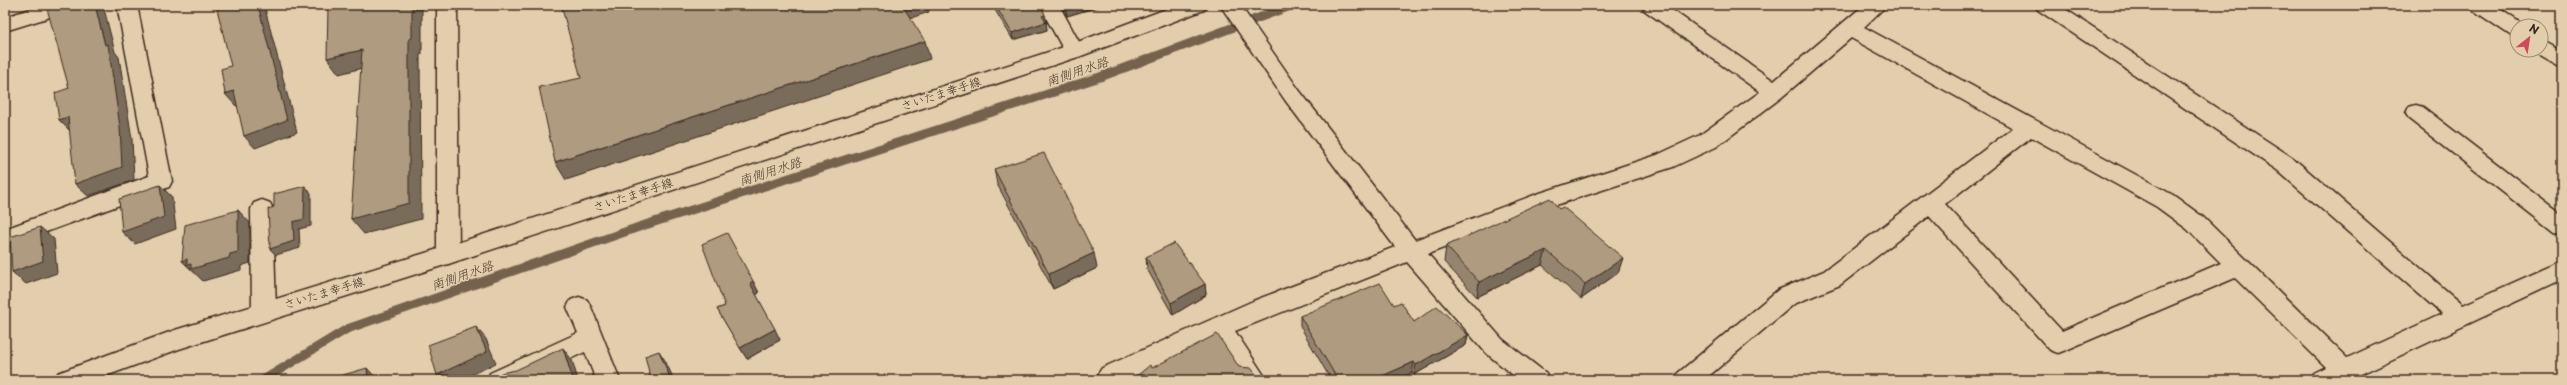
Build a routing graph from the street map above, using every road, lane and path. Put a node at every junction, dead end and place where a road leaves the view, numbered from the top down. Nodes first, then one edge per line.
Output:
1 (66, 5) edge
2 (127, 5) edge
3 (447, 5) edge
4 (1049, 5) edge
5 (1197, 5) edge
6 (1230, 5) edge
7 (1650, 5) edge
8 (1877, 5) edge
9 (2045, 5) edge
10 (2480, 5) edge
11 (5, 24) edge
12 (2509, 25) edge
13 (1851, 29) junction
14 (1074, 51) junction
15 (2549, 52) edge
16 (2562, 61) edge
17 (1775, 92) junction
18 (2416, 113) dead end
19 (2029, 127) junction
20 (1930, 202) junction
21 (262, 209) dead end
22 (2562, 226) edge
23 (5, 238) edge
24 (1411, 251) junction
25 (448, 255) junction
26 (2239, 266) junction
27 (2562, 270) edge
28 (580, 308) dead end
29 (264, 311) junction
30 (2461, 317) junction
31 (1219, 327) junction
32 (591, 338) junction
33 (2344, 370) junction
34 (67, 380) edge
35 (499, 380) edge
36 (608, 380) edge
37 (1106, 380) edge
38 (1255, 380) edge
39 (1537, 380) edge
40 (1688, 380) edge
41 (2323, 380) edge

1 - 11 street
2 - 23 street
3 - 25 street
4 - 14 street
5 - 14 street, さいたま幸手線
6 - 24 street
7 - 17 street
8 - 13 street
9 - 30 street
10 - 12 street
13 - 17 street
13 - 19 street
14 - 25 street, さいたま幸手線
15 - 16 street
17 - 24 street
18 - 22 street
19 - 20 street
19 - 26 street
20 - 26 street
20 - 40 street
21 - 29 street
24 - 31 street
24 - 39 street
25 - 29 street, さいたま幸手線
26 - 33 street
27 - 30 street
28 - 32 street
29 - 34 street, さいたま幸手線
30 - 33 street
31 - 37 street
31 - 38 street
32 - 35 street
32 - 36 street
33 - 41 street

